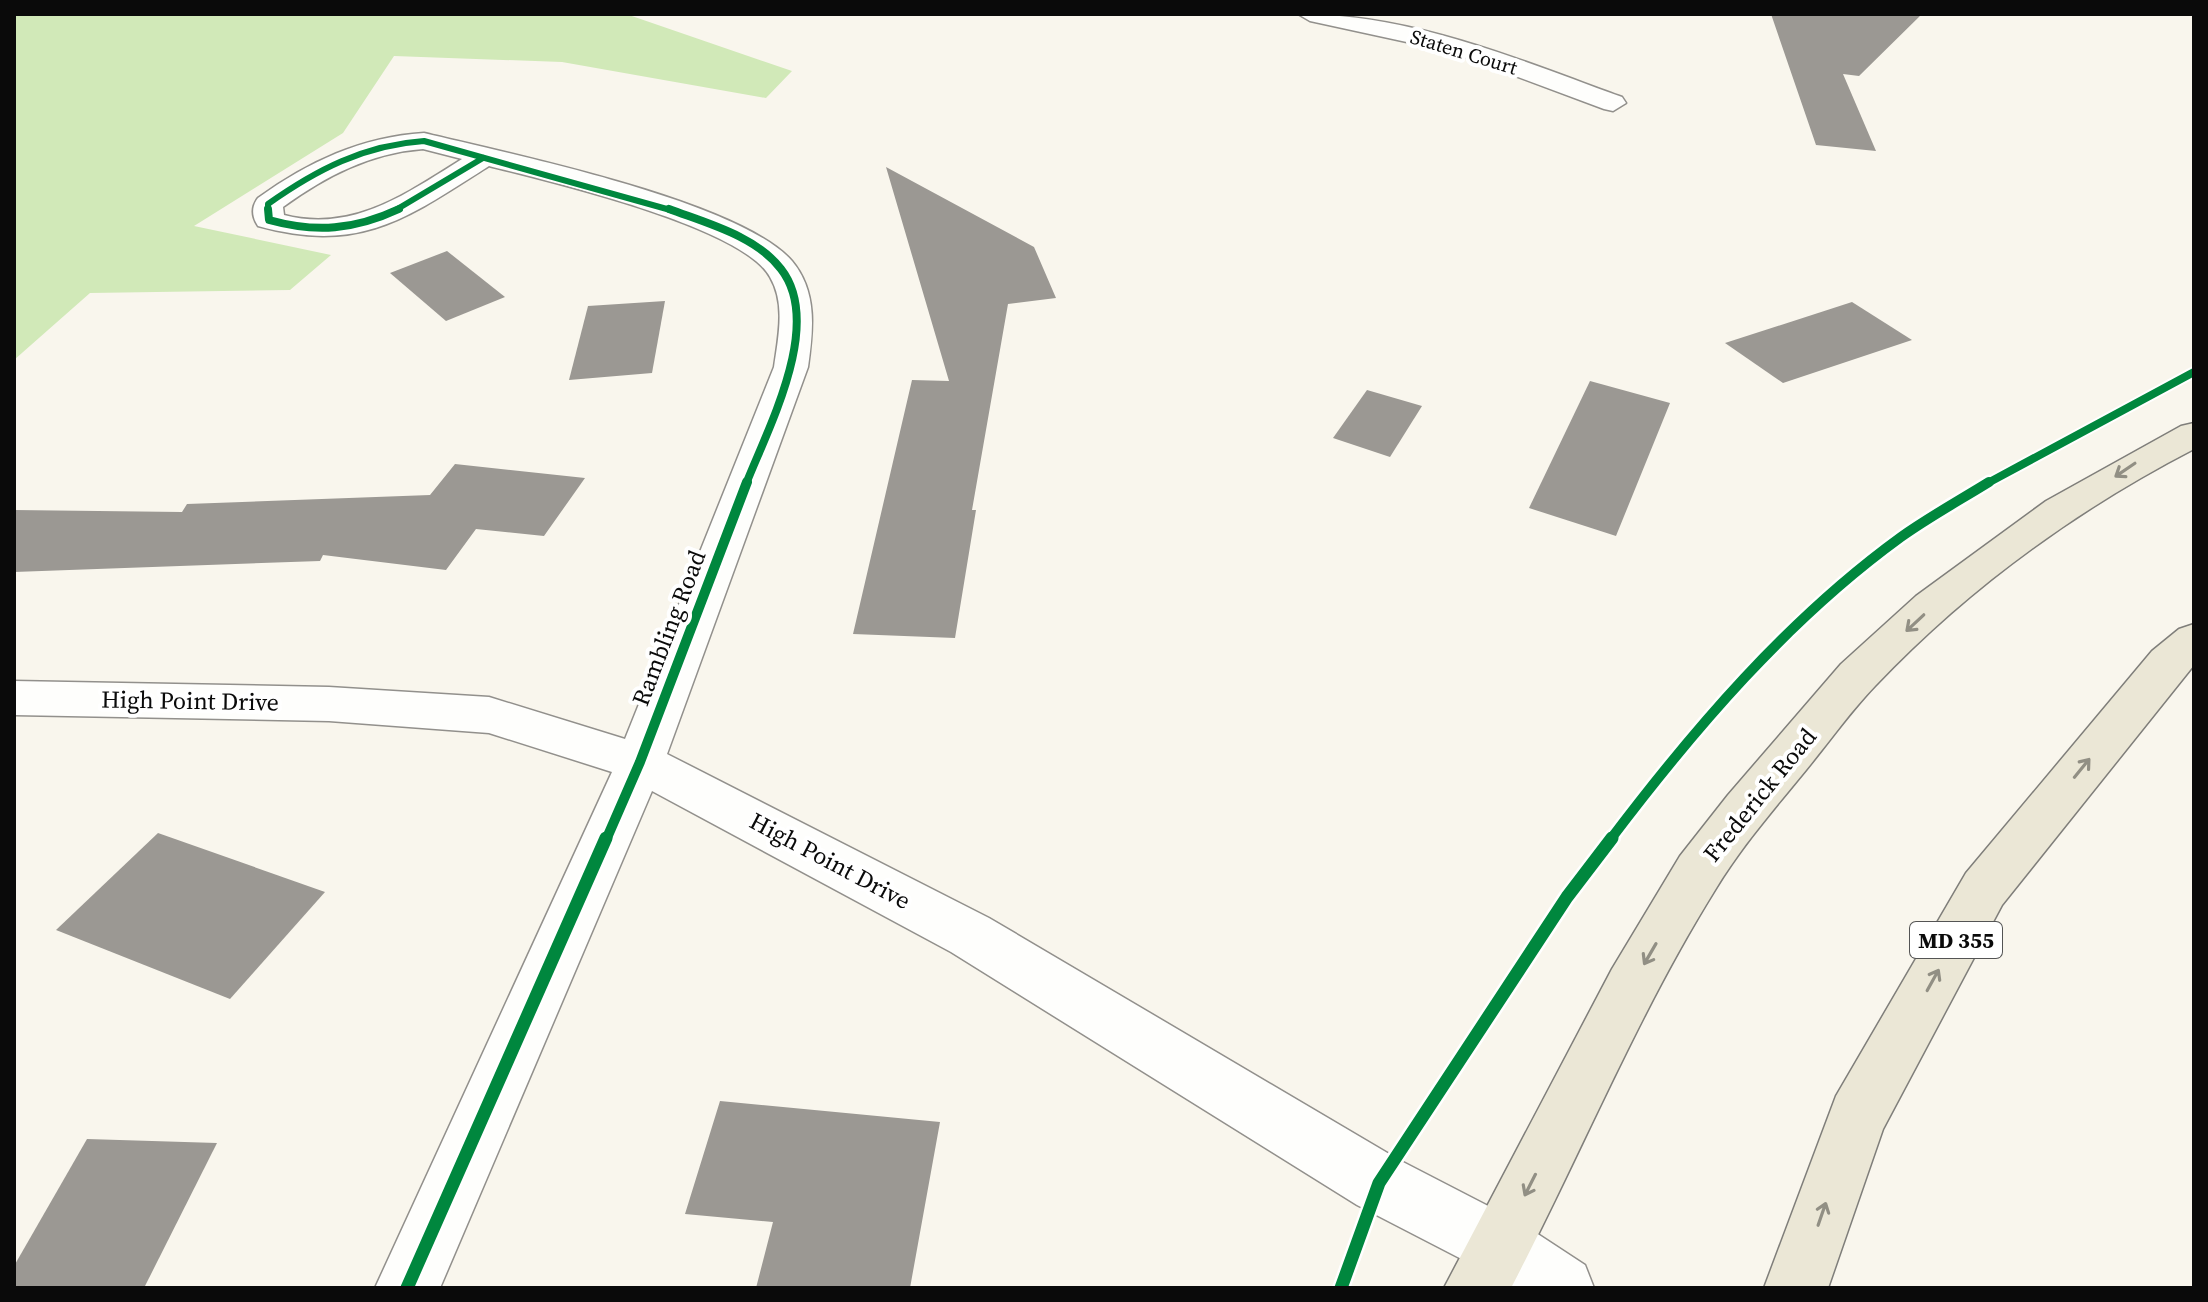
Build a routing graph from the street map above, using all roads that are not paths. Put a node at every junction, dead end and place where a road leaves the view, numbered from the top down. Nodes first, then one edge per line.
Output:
1 (1310, 14) edge
2 (1613, 103) dead end
3 (483, 158) junction
4 (2194, 434) edge
5 (2194, 640) edge
6 (14, 698) edge
7 (640, 762) junction
8 (1488, 1267) edge
9 (407, 1288) edge
10 (1562, 1288) edge
11 (1796, 1288) edge

1 - 2 street, Staten Court
3 - 3 street, Rambling Road
3 - 7 street, Rambling Road
4 -> 8 main road, Frederick Road
11 -> 5 main road, MD 355
6 - 7 street, High Point Drive
7 - 8 street, High Point Drive
7 - 9 street, Rambling Road
8 - 10 street, High Point Drive

